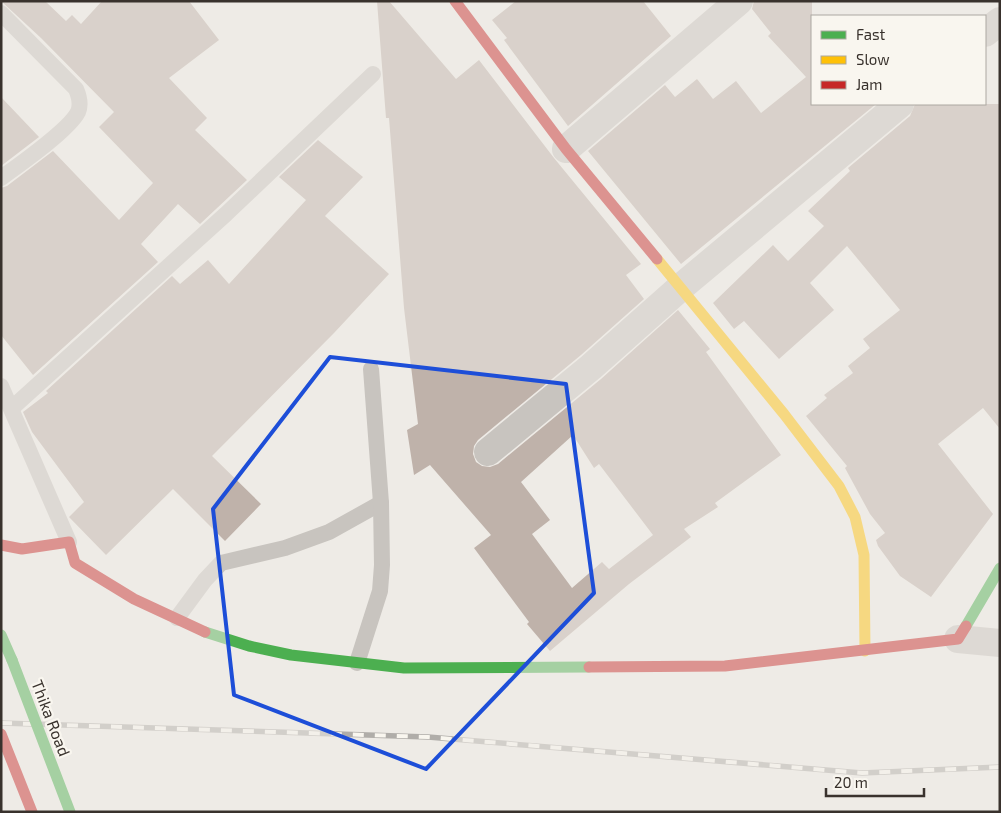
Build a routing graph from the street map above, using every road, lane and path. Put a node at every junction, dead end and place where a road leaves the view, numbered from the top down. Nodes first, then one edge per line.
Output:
1 (455, 1) edge
2 (739, 1) edge
3 (1, 13) edge
4 (1000, 20) edge
5 (986, 32) edge
6 (373, 74) dead end
7 (899, 105) edge
8 (566, 149) junction
9 (1, 178) edge
10 (681, 287) junction
11 (371, 369) dead end
12 (1, 386) edge
13 (12, 408) junction
14 (488, 452) dead end
15 (381, 503) junction
16 (69, 542) junction
17 (1, 545) edge
18 (1000, 568) edge
19 (177, 618) junction
20 (1, 635) edge
21 (958, 639) junction
22 (1000, 643) edge
23 (864, 651) junction
24 (357, 663) junction
25 (1, 734) edge
26 (32, 812) edge
27 (70, 812) edge

1 - 8 main road
2 - 8 street
3 - 9 lane
4 - 5 street
6 - 13 lane
7 - 10 street
8 - 10 main road
10 - 14 street
10 - 23 main road
11 - 15 lane
12 - 13 lane
13 - 16 lane
15 - 19 lane
15 - 24 lane
16 - 17 main road
16 - 19 main road
18 - 21 main road
19 - 24 main road
20 - 27 main road, Thika Road, bridge
21 - 22 street
21 - 23 main road
23 - 24 main road
25 - 26 main road

